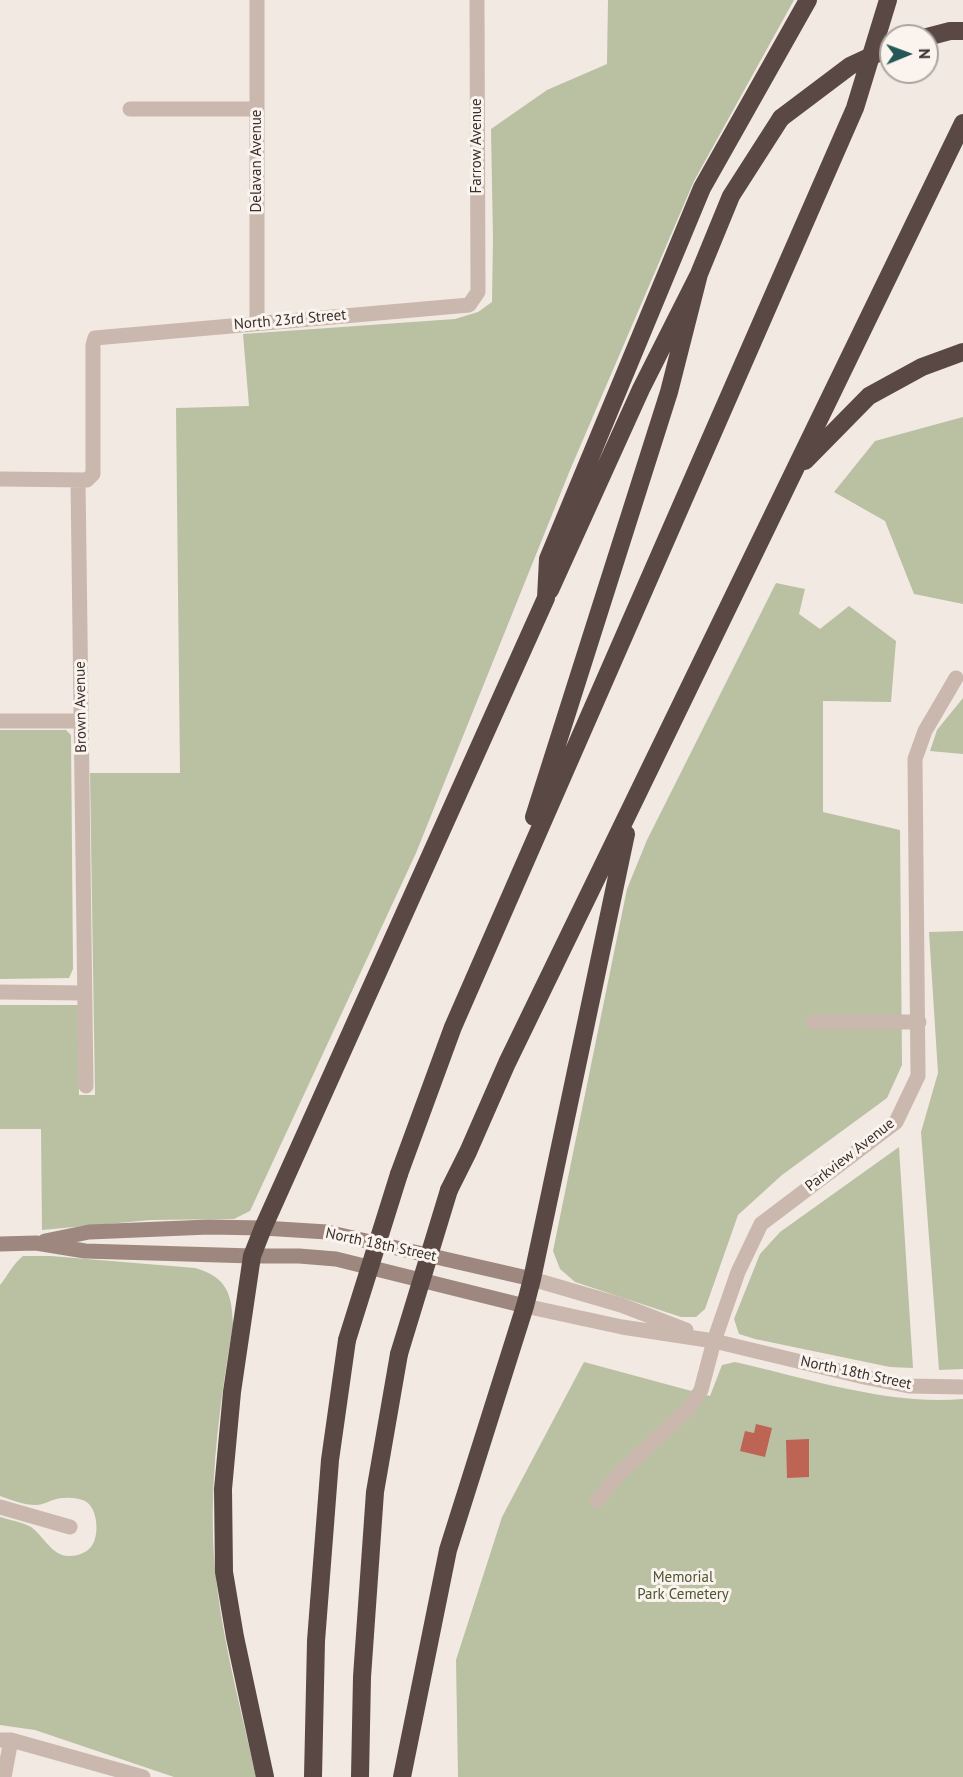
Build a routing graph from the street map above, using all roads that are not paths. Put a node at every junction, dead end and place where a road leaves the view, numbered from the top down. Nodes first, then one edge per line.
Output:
1 (256, 0) edge
2 (477, 0) edge
3 (808, 0) edge
4 (888, 0) edge
5 (963, 31) edge
6 (939, 34) edge
7 (879, 53) edge
8 (130, 109) dead end
9 (257, 109) junction
10 (963, 123) edge
11 (699, 274) junction
12 (478, 292) joint
13 (257, 322) junction
14 (963, 352) edge
15 (795, 470) junction
16 (0, 479) edge
17 (78, 481) junction
18 (546, 598) junction
19 (956, 678) dead end
20 (0, 721) edge
21 (81, 721) junction
22 (631, 807) junction
23 (504, 910) junction
24 (0, 992) edge
25 (84, 993) junction
26 (813, 1022) dead end
27 (919, 1022) junction
28 (86, 1086) dead end
29 (263, 1228) junction
30 (36, 1243) junction
31 (0, 1244) edge
32 (252, 1256) junction
33 (532, 1279) junction
34 (525, 1306) junction
35 (714, 1341) junction
36 (963, 1387) edge
37 (597, 1502) dead end
38 (0, 1507) edge
39 (70, 1527) dead end
40 (6, 1740) edge
41 (4, 1777) edge
42 (143, 1777) edge
43 (265, 1777) edge
44 (313, 1777) edge
45 (360, 1777) edge
46 (402, 1777) edge

1 - 9 street, Delavan Avenue
2 - 12 street, Farrow Avenue
3 - 18 highway
4 - 23 highway
5 - 6 highway
7 - 11 highway, bridge
8 - 9 street
9 - 13 street, Delavan Avenue
10 - 15 highway
11 - 18 highway
11 - 23 highway
12 - 13 street, North 23rd Street
13 - 17 street, North 23rd Street
14 - 15 highway
15 - 22 highway
16 - 17 street
17 - 21 street, Brown Avenue
18 - 29 highway
19 - 27 street, Parkview Avenue
20 - 21 street
21 - 25 street, Brown Avenue
22 - 33 highway
22 - 45 highway, bridge
23 - 44 highway, bridge
24 - 25 street
25 - 28 street, Brown Avenue
26 - 27 street
27 - 35 street, Parkview Avenue
29 - 30 main road, North 18th Street
29 - 32 highway
29 - 33 main road, North 18th Street
30 - 31 main road, North 18th Street
30 - 32 main road, North 18th Street
32 - 34 main road, North 18th Street
32 - 43 highway
33 - 34 highway
33 - 35 street, North 18th Street
34 - 35 street, North 18th Street
34 - 46 highway
35 - 36 street, North 18th Street
35 - 37 street, Parkview Avenue
38 - 39 street
40 - 41 street
40 - 42 street

